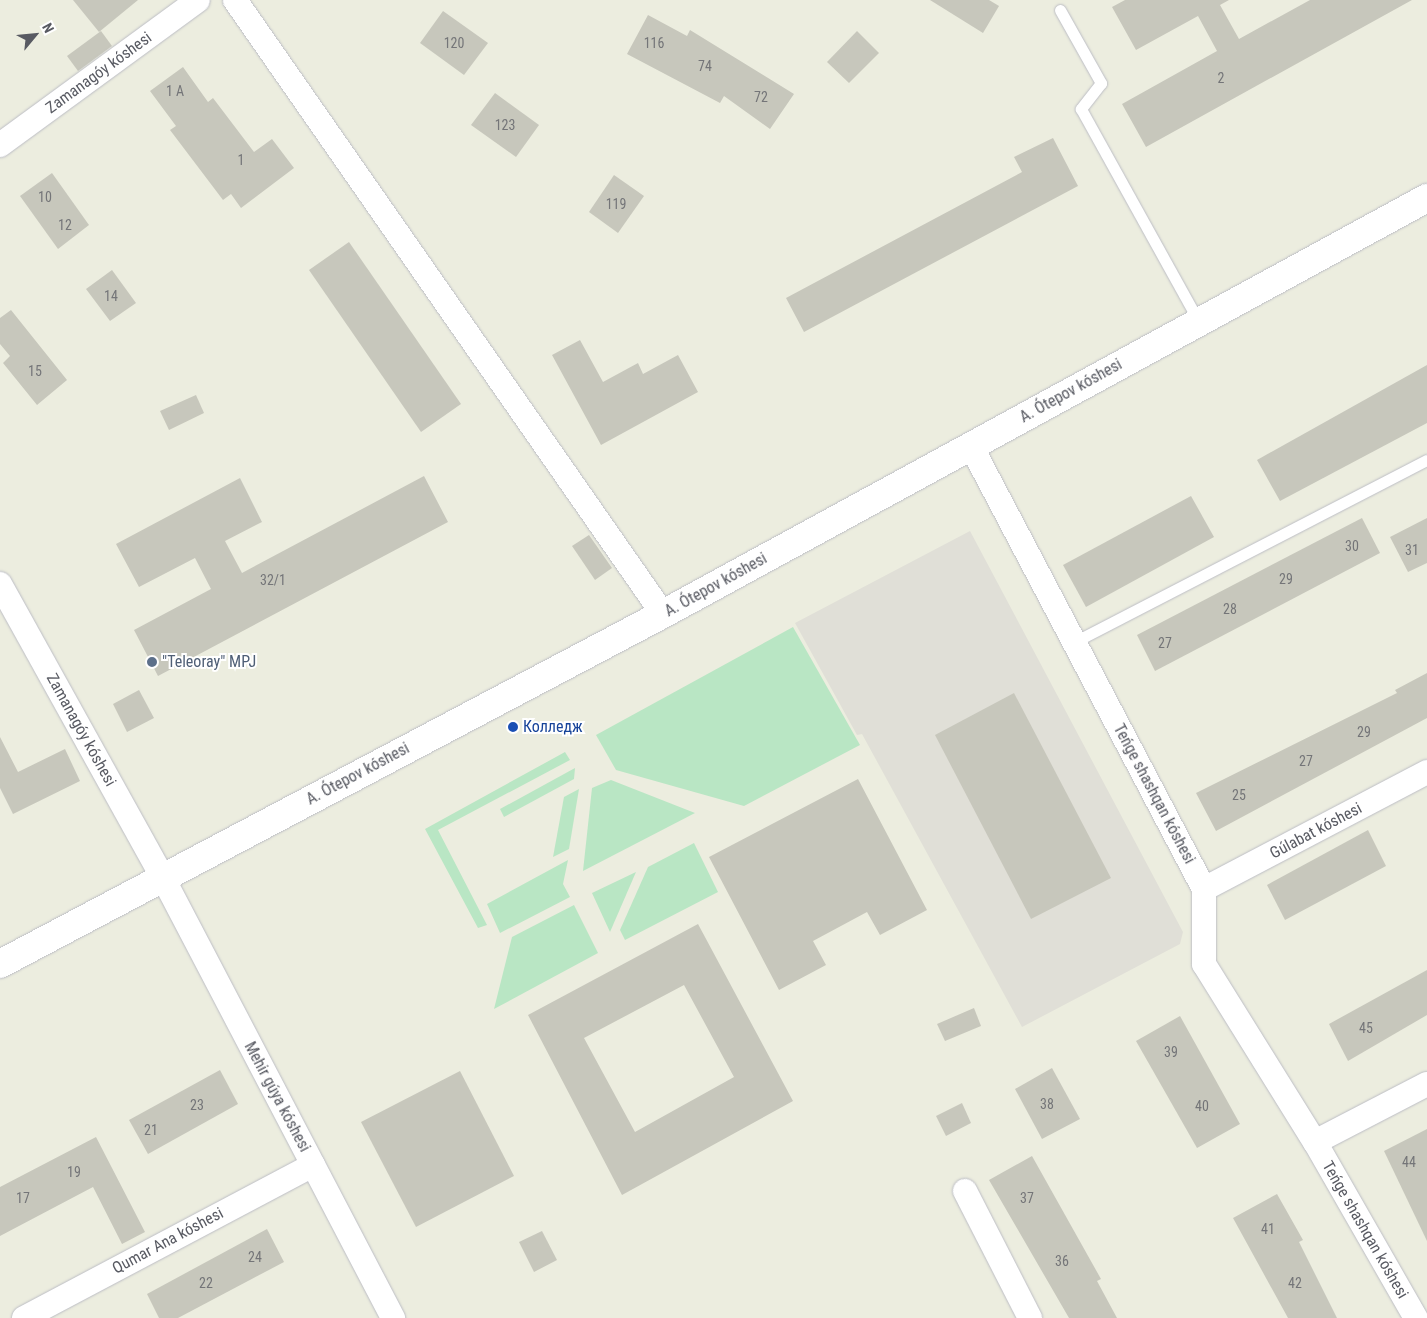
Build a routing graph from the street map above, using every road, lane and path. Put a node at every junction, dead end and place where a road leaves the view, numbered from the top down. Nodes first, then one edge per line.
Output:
1 (198, 0) edge
2 (235, 0) edge
3 (1060, 10) dead end
4 (0, 145) edge
5 (1427, 198) edge
6 (1198, 320) junction
7 (971, 446) junction
8 (1427, 460) edge
9 (0, 584) edge
10 (663, 614) junction
11 (1074, 642) junction
12 (1427, 772) edge
13 (162, 876) junction
14 (1204, 889) junction
15 (0, 964) edge
16 (1427, 1084) edge
17 (1315, 1142) junction
18 (312, 1165) junction
19 (965, 1191) dead end
20 (24, 1318) edge
21 (393, 1318) edge
22 (1030, 1318) edge
23 (1416, 1318) edge

1 - 4 street, Zamanagóy kóshesi
2 - 10 street
3 - 6 lane
5 - 6 main road, A. Ótepov kóshesi
6 - 7 main road, A. Ótepov kóshesi
7 - 10 main road, A. Ótepov kóshesi
7 - 11 street, Teńge shashqan kóshesi
8 - 11 lane
9 - 13 street, Zamanagóy kóshesi
10 - 13 main road, A. Ótepov kóshesi
11 - 14 street, Teńge shashqan kóshesi
12 - 14 street, Gúlabat kóshesi
13 - 15 main road, A. Ótepov kóshesi
13 - 18 street, Mehir gúyа kóshesi
14 - 17 street, Teńge shashqan kóshesi
16 - 17 street, Teńge shashqan kóshesi
17 - 23 street, Teńge shashqan kóshesi
18 - 20 street, Qumar Ana kóshesi
18 - 21 street, Mehir gúyа kóshesi
19 - 22 street

